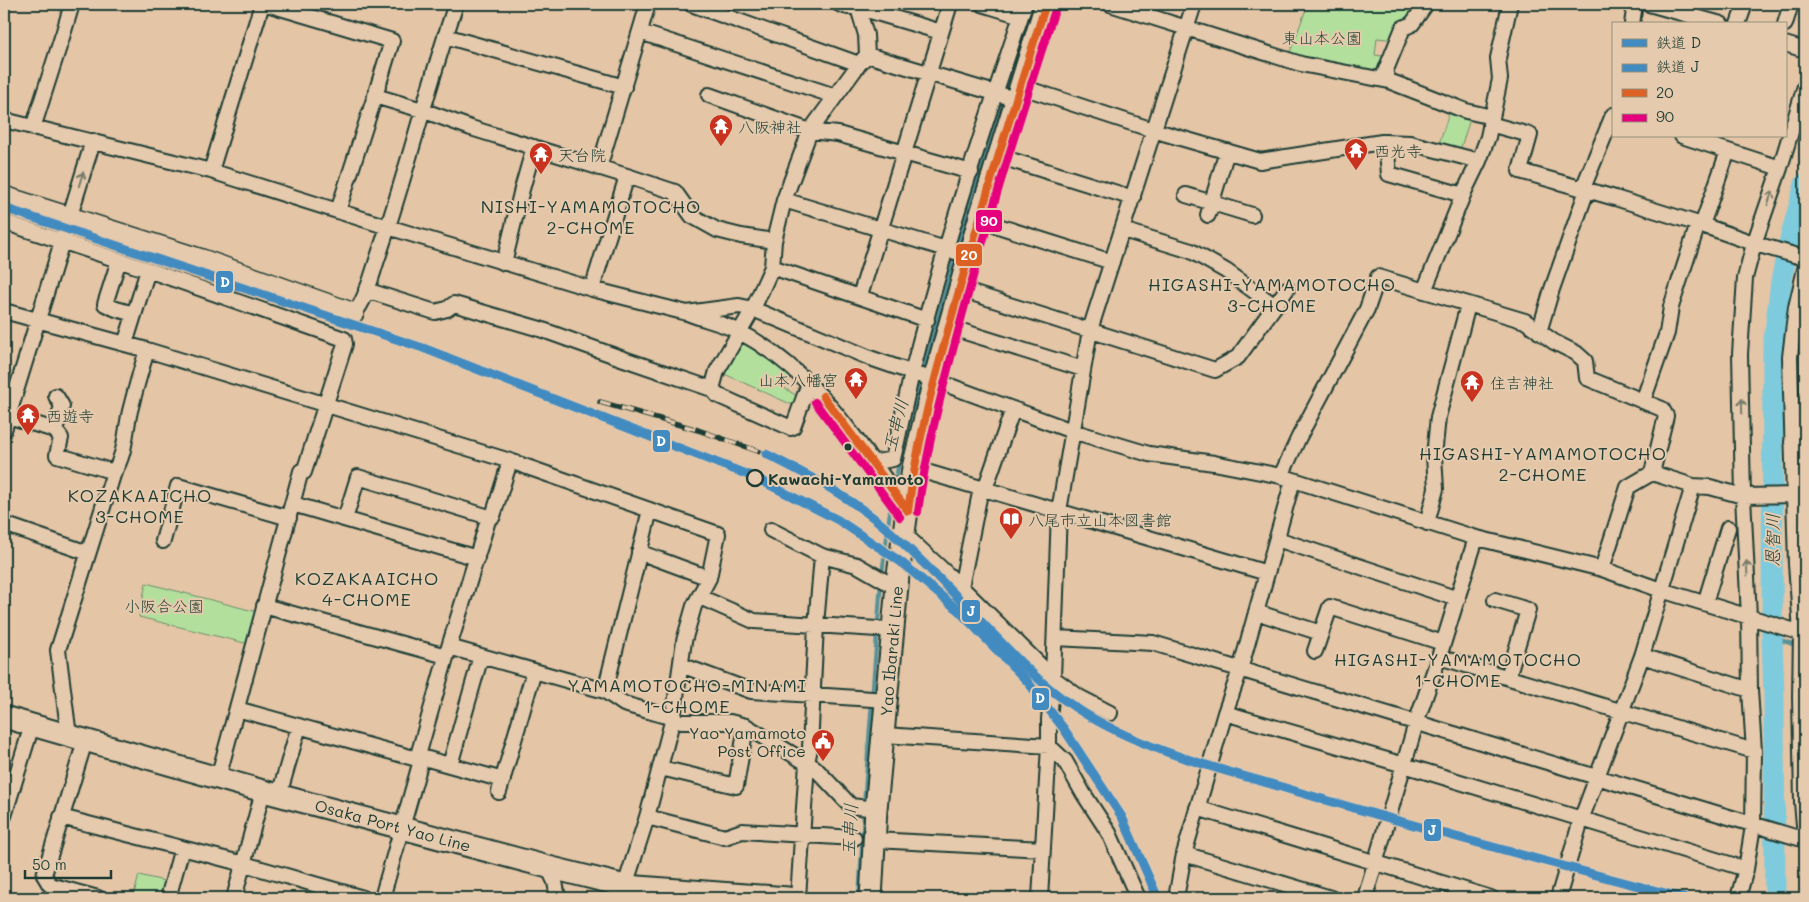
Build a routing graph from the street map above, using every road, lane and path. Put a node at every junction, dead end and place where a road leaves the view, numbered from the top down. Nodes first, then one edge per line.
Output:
1 (72, 4) edge
2 (262, 4) edge
3 (267, 4) edge
4 (456, 4) edge
5 (648, 4) edge
6 (691, 4) edge
7 (839, 4) edge
8 (950, 4) edge
9 (982, 4) edge
10 (1046, 4) edge
11 (1110, 4) edge
12 (1194, 4) edge
13 (1426, 4) edge
14 (1510, 4) edge
15 (1634, 4) edge
16 (1649, 4) edge
17 (1744, 4) edge
18 (1791, 4) edge
19 (857, 6) edge
20 (1023, 10) edge
21 (1697, 15) edge
22 (1632, 22) edge
23 (1716, 22) edge
24 (1739, 22) edge
25 (1786, 22) edge
26 (1186, 28) junction
27 (640, 32) junction
28 (941, 32) junction
29 (445, 36) junction
30 (1786, 44) edge
31 (1805, 50) edge
32 (863, 60) junction
33 (929, 73) junction
34 (1389, 81) junction
35 (1805, 86) edge
36 (624, 88) junction
37 (1008, 94) junction
38 (709, 95) dead end
39 (375, 96) junction
40 (835, 96) junction
41 (422, 110) junction
42 (1612, 118) edge
43 (4, 120) edge
44 (1491, 121) junction
45 (33, 128) junction
46 (1153, 130) junction
47 (810, 131) junction
48 (1688, 138) edge
49 (93, 141) junction
50 (1386, 142) junction
51 (534, 147) junction
52 (1226, 151) junction
53 (1728, 151) junction
54 (904, 152) junction
55 (998, 156) junction
56 (1479, 161) junction
57 (599, 168) junction
58 (1780, 168) junction
59 (211, 171) junction
60 (971, 172) junction
61 (627, 176) junction
62 (1585, 189) junction
63 (1186, 195) dead end
64 (1463, 195) junction
65 (4, 196) edge
66 (1133, 198) junction
67 (784, 200) junction
68 (1210, 209) junction
69 (338, 211) junction
70 (1252, 215) dead end
71 (70, 217) junction
72 (979, 220) junction
73 (4, 222) edge
74 (1700, 225) junction
75 (388, 228) junction
76 (880, 229) junction
77 (1123, 230) junction
78 (63, 242) junction
79 (774, 242) junction
80 (1756, 245) junction
81 (956, 252) junction
82 (119, 260) junction
83 (1112, 262) junction
84 (1805, 262) edge
85 (504, 263) junction
86 (772, 267) junction
87 (148, 270) junction
88 (592, 289) junction
89 (959, 289) junction
90 (1287, 289) dead end
91 (366, 290) junction
92 (1424, 291) junction
93 (860, 296) junction
94 (1468, 305) junction
95 (1275, 306) junction
96 (753, 309) junction
97 (4, 311) edge
98 (354, 313) joint
99 (687, 313) junction
100 (134, 314) junction
101 (927, 320) junction
102 (38, 321) junction
103 (949, 327) junction
104 (1090, 330) junction
105 (739, 332) junction
106 (1539, 332) junction
107 (124, 344) junction
108 (147, 350) junction
109 (1083, 369) junction
110 (923, 376) junction
111 (812, 385) junction
112 (712, 388) junction
113 (56, 396) dead end
114 (1643, 401) junction
115 (326, 405) junction
116 (8, 408) edge
117 (1013, 409) junction
118 (4, 430) edge
119 (55, 430) junction
120 (1072, 431) junction
121 (1799, 443) edge
122 (510, 460) junction
123 (872, 463) junction
124 (913, 468) junction
125 (114, 472) junction
126 (1652, 473) junction
127 (1287, 478) junction
128 (1693, 486) junction
129 (983, 489) junction
130 (1792, 495) junction
131 (1746, 496) junction
132 (294, 504) junction
133 (650, 510) junction
134 (908, 511) junction
135 (1059, 511) junction
136 (489, 517) junction
137 (289, 518) junction
138 (345, 519) junction
139 (1427, 523) junction
140 (4, 524) edge
141 (1728, 528) dead end
142 (770, 530) dead end
143 (904, 534) junction
144 (1476, 538) junction
145 (1277, 539) junction
146 (162, 541) dead end
147 (639, 552) junction
148 (88, 553) junction
149 (822, 556) junction
150 (476, 558) junction
151 (1800, 565) edge
152 (1602, 569) junction
153 (1267, 573) junction
154 (709, 578) junction
155 (961, 587) junction
156 (897, 588) junction
157 (1661, 590) junction
158 (700, 596) junction
159 (1458, 599) junction
160 (1495, 600) dead end
161 (1705, 604) junction
162 (264, 606) junction
163 (1256, 612) junction
164 (1750, 617) junction
165 (816, 625) junction
166 (893, 630) junction
167 (1321, 633) junction
168 (1800, 637) edge
169 (1055, 638) junction
170 (1441, 650) junction
171 (1315, 651) dead end
172 (448, 652) junction
173 (481, 656) junction
174 (1642, 656) junction
175 (681, 665) junction
176 (1240, 670) junction
177 (534, 671) junction
178 (1053, 678) junction
179 (1508, 678) junction
180 (1750, 690) junction
181 (605, 691) junction
182 (812, 696) junction
183 (887, 700) junction
184 (237, 710) junction
185 (1620, 711) junction
186 (1110, 713) dead end
187 (1225, 713) junction
188 (4, 716) edge
189 (673, 718) junction
190 (1416, 723) junction
191 (32, 725) junction
192 (299, 726) junction
193 (746, 726) junction
194 (884, 735) junction
195 (77, 738) junction
196 (1049, 746) junction
197 (1754, 751) junction
198 (420, 757) junction
199 (807, 763) junction
200 (450, 765) junction
201 (1404, 765) junction
202 (661, 768) junction
203 (1596, 777) junction
204 (218, 778) junction
205 (271, 793) junction
206 (869, 808) junction
207 (1197, 808) junction
208 (4, 816) edge
209 (647, 816) junction
210 (61, 817) junction
211 (1581, 820) junction
212 (1757, 826) junction
213 (401, 828) junction
214 (803, 835) junction
215 (1805, 836) edge
216 (854, 838) dead end
217 (875, 840) junction
218 (1805, 840) edge
219 (182, 848) junction
220 (1043, 850) junction
221 (1184, 854) junction
222 (1375, 863) junction
223 (244, 864) junction
224 (548, 867) junction
225 (1746, 869) junction
226 (625, 886) junction
227 (738, 896) edge
228 (99, 898) edge
229 (168, 898) edge
230 (234, 898) edge
231 (363, 898) edge
232 (382, 898) edge
233 (558, 898) edge
234 (788, 898) edge
235 (798, 898) edge
236 (870, 898) edge
237 (1040, 898) edge
238 (1138, 898) edge
239 (1176, 898) edge
240 (1331, 898) edge
241 (1365, 898) edge
242 (1491, 898) edge
243 (1558, 898) edge
244 (1738, 898) edge

1 - 45 street
2 - 59 street
3 - 39 street
4 - 29 street
5 - 27 street
6 - 32 street
7 - 19 street
8 - 28 street
9 - 20 street
10 - 37 main road, Yao Ibaraki Line
11 - 26 street
12 - 26 street
13 - 34 street
14 - 44 street
15 - 22 street
16 - 21 street
17 - 24 street
18 - 25 street
19 - 28 street
19 - 32 street
20 - 37 street
21 - 23 street
26 - 34 street
26 - 46 street
27 - 36 street
27 - 40 street
28 - 33 street
29 - 36 street
29 - 41 street
30 - 31 street
32 - 33 street
32 - 40 street
33 - 37 street
33 - 54 street
34 - 44 street
35 - 58 street
36 - 57 street
37 - 46 street
37 - 55 main road, Yao Ibaraki Line
37 - 60 street
38 - 47 street
39 - 41 street
39 - 69 street
40 - 47 street
41 - 51 street
41 - 75 street
42 - 62 street
43 - 45 street
44 - 56 street
44 - 62 street
45 - 49 street
46 - 52 street
46 - 66 street
47 - 54 street
47 - 67 street
48 - 53 street
49 - 59 street
71 -> 49 street
50 - 52 street
50 - 56 street
50 - 64 street
51 - 57 street
51 - 85 street
52 - 68 street
53 - 58 street
53 - 74 street
54 - 60 street
54 - 76 street
55 - 66 street
55 - 72 main road, Yao Ibaraki Line
56 - 64 street
57 - 61 street
80 -> 58 street
59 - 69 street
60 - 81 street
61 - 79 street
61 - 88 street
62 - 74 street
62 - 106 street
63 - 68 street
64 - 92 street
65 - 71 street
66 - 77 street
67 - 76 street
67 - 79 street
68 - 70 street
69 - 75 street
71 - 78 street
71 - 98 street
72 - 81 main road, Yao Ibaraki Line
72 - 83 street
73 - 78 street
74 - 80 street
74 - 114 street
75 - 85 street
75 - 91 street
76 - 81 street
76 - 93 street
77 - 83 street
77 - 95 street
78 - 82 street
78 - 102 street
79 - 86 street
80 - 84 street
131 -> 80 street
81 - 89 main road, Yao Ibaraki Line
81 - 101 street
82 - 87 street
82 - 100 street
83 - 104 street
84 - 121 street
85 - 88 street
86 - 93 street
86 - 96 street
87 - 100 street
87 - 115 street
88 - 99 street
89 - 103 main road, Yao Ibaraki Line
89 - 104 street
90 - 95 street
91 - 98 street
91 - 112 street
92 - 94 street
92 - 127 street
93 - 101 street
94 - 106 street
94 - 139 street
95 - 104 street
96 - 99 street
96 - 105 street
96 - 110 street
97 - 102 street
99 - 105 street
100 - 107 street
101 - 110 street
102 - 107 street
102 - 116 street
103 - 109 street
103 - 110 main road, Yao Ibaraki Line
104 - 109 street
105 - 111 street
105 - 112 street
106 - 114 street
107 - 108 street
108 - 115 street
108 - 125 street
109 - 120 street
110 - 117 street
110 - 123 street
110 - 124 main road, Yao Ibaraki Line
111 - 112 street
111 - 123 street
113 - 119 street
114 - 126 street
115 - 122 street
115 - 132 street
116 - 118 street
116 - 119 street
117 - 120 street
117 - 129 street
119 - 125 street
120 - 127 street
120 - 135 street
121 - 130 street
122 - 133 street
122 - 136 street
123 - 134 street
124 - 129 street
124 - 134 main road, Yao Ibaraki Line
125 - 148 street
126 - 128 street
126 - 152 street
127 - 139 street
127 - 145 street
128 - 131 street
128 - 157 street
129 - 135 street
129 - 155 street
130 - 131 street
130 - 151 street
164 -> 131 street
132 - 137 street
132 - 138 street
133 - 147 street
133 - 154 street
134 - 143 main road, Yao Ibaraki Line
135 - 153 street
135 - 169 street
136 - 138 street
136 - 150 street
137 - 146 street
137 - 162 street
138 - 150 street
139 - 144 street
140 - 148 street
141 - 161 street
142 - 149 street
143 - 155 street
143 - 156 main road, Yao Ibaraki Line
144 - 152 street
144 - 159 street
145 - 153 street
145 - 159 street
147 - 154 street
147 - 181 street
148 - 195 street
149 - 156 street
149 - 165 street
150 - 172 street
151 - 168 street
152 - 157 street
153 - 163 street
154 - 158 street
155 - 178 street
156 - 166 main road, Yao Ibaraki Line
157 - 161 street
157 - 174 street
158 - 165 street
158 - 175 street
159 - 170 street
160 - 179 street
161 - 164 street
162 - 172 street
162 - 184 street
163 - 167 street
163 - 176 street
164 - 168 street
164 - 180 street
165 - 166 street
165 - 182 street
166 - 183 main road, Yao Ibaraki Line
167 - 170 street
167 - 171 street
168 - 215 street
169 - 176 street
169 - 178 street
170 - 179 street
170 - 190 street
172 - 173 street
172 - 198 street
173 - 177 street
173 - 200 street
174 - 180 street
174 - 185 street
175 - 182 street
175 - 189 street
176 - 187 street
176 - 190 street
177 - 181 street
177 - 200 street
178 - 186 street
178 - 196 street
179 - 185 street
180 - 197 street
181 - 189 street
182 - 183 street
182 - 199 street
183 - 194 main road, Yao Ibaraki Line
184 - 192 street
184 - 204 street
185 - 197 street
185 - 203 street
187 - 201 street
187 - 207 street
188 - 191 main road, Osaka Port Yao Line
189 - 193 street
189 - 202 street
190 - 201 street
190 - 203 street
191 - 195 main road, Osaka Port Yao Line
191 - 208 street
192 - 198 street
192 - 205 street
193 - 199 street
193 - 202 street
194 - 196 street
194 - 206 main road, Yao Ibaraki Line
195 - 204 main road, Osaka Port Yao Line
195 - 210 street
196 - 220 street
196 - 238 street
197 - 212 street
198 - 200 street
198 - 213 street
199 - 206 street
199 - 214 street
201 - 211 street
201 - 222 street
202 - 209 street
203 - 211 street
203 - 212 street
204 - 205 main road, Osaka Port Yao Line
205 - 213 main road, Osaka Port Yao Line
205 - 223 street
206 - 217 main road, Yao Ibaraki Line
207 - 221 street
207 - 222 street
209 - 214 street
209 - 226 street
210 - 219 street
210 - 228 street
211 - 225 street
211 - 243 street
212 - 218 street
212 - 225 street
213 - 224 main road, Osaka Port Yao Line
213 - 232 street
214 - 216 street
214 - 235 street
217 - 220 street
217 - 236 main road, Yao Ibaraki Line
219 - 223 street
219 - 229 street
220 - 237 street
221 - 239 street
221 - 240 street
222 - 241 street
222 - 242 street
223 - 230 street
223 - 231 street
224 - 226 main road, Osaka Port Yao Line
224 - 233 street
225 - 244 street
226 - 227 main road, Osaka Port Yao Line
227 - 234 main road, Osaka Port Yao Line

